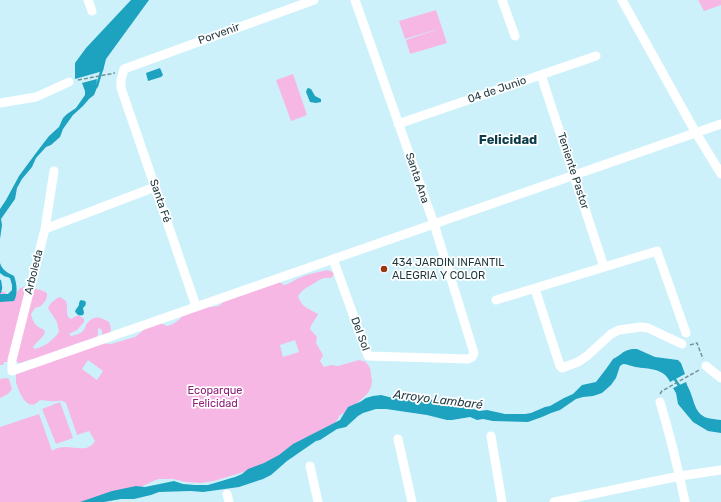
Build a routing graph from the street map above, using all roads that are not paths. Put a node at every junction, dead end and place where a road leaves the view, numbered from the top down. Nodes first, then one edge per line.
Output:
1 (88, 0) edge
2 (314, 0) edge
3 (355, 0) edge
4 (502, 0) edge
5 (622, 0) edge
6 (92, 11) dead end
7 (515, 36) dead end
8 (596, 56) dead end
9 (124, 70) joint
10 (541, 75) junction
11 (74, 81) road end
12 (0, 103) edge
13 (398, 124) junction
14 (721, 124) edge
15 (696, 133) junction
16 (54, 172) dead end
17 (721, 174) edge
18 (574, 176) junction
19 (155, 187) junction
20 (434, 224) junction
21 (45, 229) junction
22 (333, 259) junction
23 (604, 267) junction
24 (535, 289) junction
25 (496, 300) dead end
26 (196, 306) junction
27 (686, 333) dead end
28 (682, 344) road end
29 (472, 357) joint
30 (706, 366) road end
31 (721, 378) edge
32 (660, 402) dead end
33 (491, 436) dead end
34 (398, 439) dead end
35 (310, 466) dead end
36 (721, 470) edge
37 (680, 476) junction
38 (318, 502) edge
39 (412, 502) edge
40 (502, 502) edge
41 (554, 502) edge
42 (685, 502) edge

1 - 6 street
2 - 9 street, Porvenir
3 - 13 street, Santa Ana
4 - 7 street
5 - 15 street
8 - 10 street, 04 de Junio
9 - 19 street, Santa Fé
10 - 13 street, 04 de Junio
10 - 18 street, Teniente Pastor
11 - 12 street
13 - 20 street, Santa Ana
14 - 15 street
15 - 17 street
15 - 18 street
16 - 21 street, Arboleda
18 - 20 street
18 - 23 street, Teniente Pastor
19 - 21 street
19 - 26 street, Santa Fé
20 - 22 street
20 - 29 street, Santa Ana
21 - 26 street, Arboleda
22 - 26 street
22 - 29 street, Del Sol
23 - 24 street
23 - 27 street
24 - 25 street
24 - 28 street
30 - 31 street
32 - 37 street
33 - 40 street
34 - 39 street
35 - 38 street
36 - 37 street
37 - 41 street
37 - 42 street

